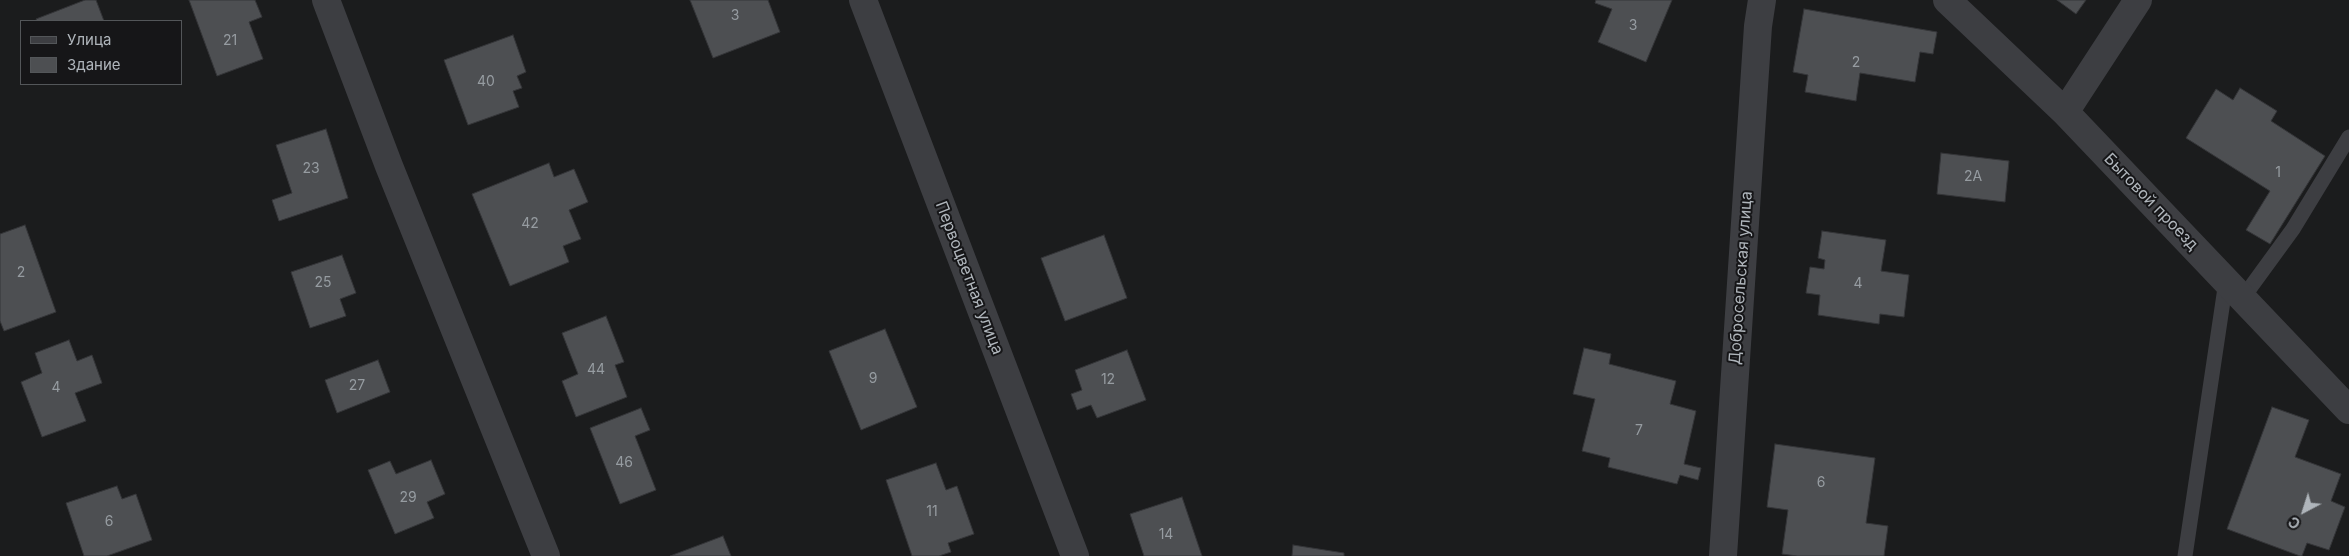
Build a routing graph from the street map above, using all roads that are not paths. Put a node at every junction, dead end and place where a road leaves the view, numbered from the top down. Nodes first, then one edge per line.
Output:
1 (326, 0) edge
2 (862, 0) edge
3 (1762, 0) edge
4 (1947, 0) edge
5 (2138, 0) edge
6 (2065, 112) junction
7 (2349, 138) edge
8 (2234, 290) junction
9 (2349, 410) edge
10 (546, 556) edge
11 (1075, 556) edge
12 (1722, 556) edge
13 (2185, 556) edge

1 - 10 street
2 - 11 street, Первоцветная улица
3 - 12 street, Добросельская улица
4 - 6 street, Бытовой проезд
5 - 6 street
6 - 8 street, Бытовой проезд
7 - 8 lane
8 - 9 street, Бытовой проезд
8 - 13 lane

